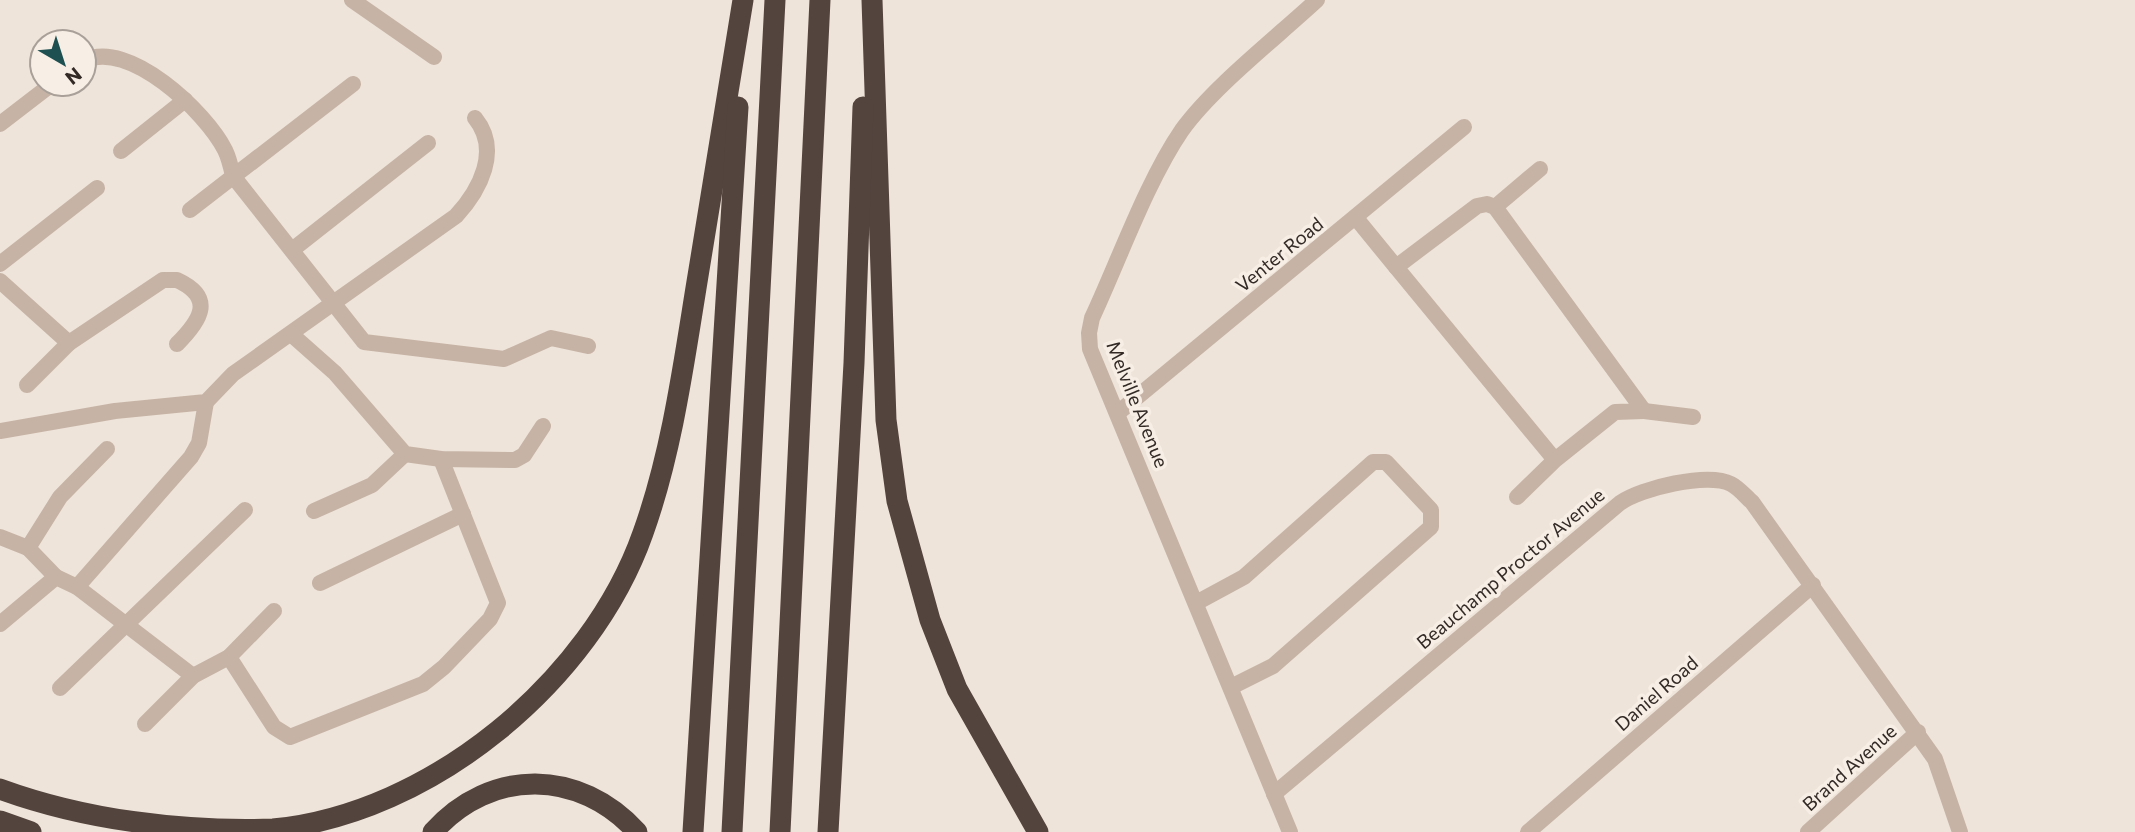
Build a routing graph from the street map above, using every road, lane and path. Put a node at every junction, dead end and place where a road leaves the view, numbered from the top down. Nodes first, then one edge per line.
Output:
1 (352, 0) edge
2 (744, 0) edge
3 (775, 0) edge
4 (820, 0) edge
5 (867, 0) edge
6 (872, 0) edge
7 (1317, 0) edge
8 (98, 55) edge
9 (434, 57) dead end
10 (352, 84) dead end
11 (34, 98) edge
12 (185, 100) junction
13 (475, 118) dead end
14 (0, 124) edge
15 (1464, 127) dead end
16 (428, 143) dead end
17 (121, 151) dead end
18 (1540, 169) dead end
19 (233, 176) junction
20 (97, 188) dead end
21 (1495, 207) junction
22 (190, 210) dead end
23 (1356, 218) junction
24 (292, 250) junction
25 (0, 264) edge
26 (1396, 267) junction
27 (0, 282) edge
28 (335, 304) junction
29 (291, 334) junction
30 (69, 343) junction
31 (177, 344) dead end
32 (588, 346) dead end
33 (27, 385) dead end
34 (206, 401) junction
35 (1644, 411) junction
36 (1119, 412) junction
37 (1693, 417) dead end
38 (543, 426) dead end
39 (0, 431) edge
40 (107, 449) dead end
41 (405, 454) junction
42 (441, 459) junction
43 (1555, 460) junction
44 (1517, 497) dead end
45 (245, 510) dead end
46 (314, 511) dead end
47 (463, 514) junction
48 (0, 537) edge
49 (28, 548) junction
50 (57, 577) junction
51 (320, 583) dead end
52 (1813, 585) junction
53 (77, 587) junction
54 (1196, 603) junction
55 (274, 611) dead end
56 (0, 624) edge
57 (126, 624) junction
58 (229, 657) junction
59 (192, 676) junction
60 (1231, 687) junction
61 (60, 688) dead end
62 (145, 724) dead end
63 (1918, 732) junction
64 (0, 789) edge
65 (1274, 794) junction
66 (0, 821) edge
67 (31, 832) edge
68 (433, 832) edge
69 (638, 832) edge
70 (693, 832) edge
71 (732, 832) edge
72 (780, 832) edge
73 (828, 832) edge
74 (1038, 832) edge
75 (1290, 832) edge
76 (1528, 832) edge
77 (1808, 832) edge
78 (1960, 832) edge

1 - 9 street
2 - 64 highway
2 - 70 highway
3 - 71 highway
4 - 72 highway
5 - 73 highway
6 - 74 highway
7 - 36 street, Melville Avenue
8 - 12 street
10 - 19 street
11 - 14 street
12 - 17 street
12 - 19 street
13 - 28 street
15 - 23 street, Venter Road
16 - 24 street
18 - 21 street
19 - 22 street
19 - 24 street
20 - 25 street
21 - 26 street
21 - 35 street
23 - 26 street
23 - 36 street, Venter Road
24 - 28 street
26 - 43 street
27 - 30 street
28 - 29 street
28 - 32 street
29 - 34 street
29 - 41 street
30 - 31 street
30 - 33 street
34 - 39 street
34 - 53 street
35 - 37 street
35 - 43 street
36 - 54 street, Melville Avenue
38 - 42 street
40 - 49 street
41 - 42 street
41 - 46 street
42 - 47 street
43 - 44 street
45 - 57 street
47 - 51 street
47 - 58 street
48 - 49 street
49 - 50 street
50 - 53 street
50 - 56 street
52 - 63 street, Beauchamp Proctor Avenue
52 - 65 street, Beauchamp Proctor Avenue
52 - 76 street, Daniel Road
53 - 57 street
54 - 60 street, Melville Avenue
54 - 60 street
55 - 58 street
57 - 59 street
57 - 61 street
58 - 59 street
59 - 62 street
60 - 65 street, Melville Avenue
63 - 77 street, Brand Avenue
63 - 78 street, Beauchamp Proctor Avenue
65 - 75 street, Melville Avenue
66 - 67 highway
68 - 69 highway

